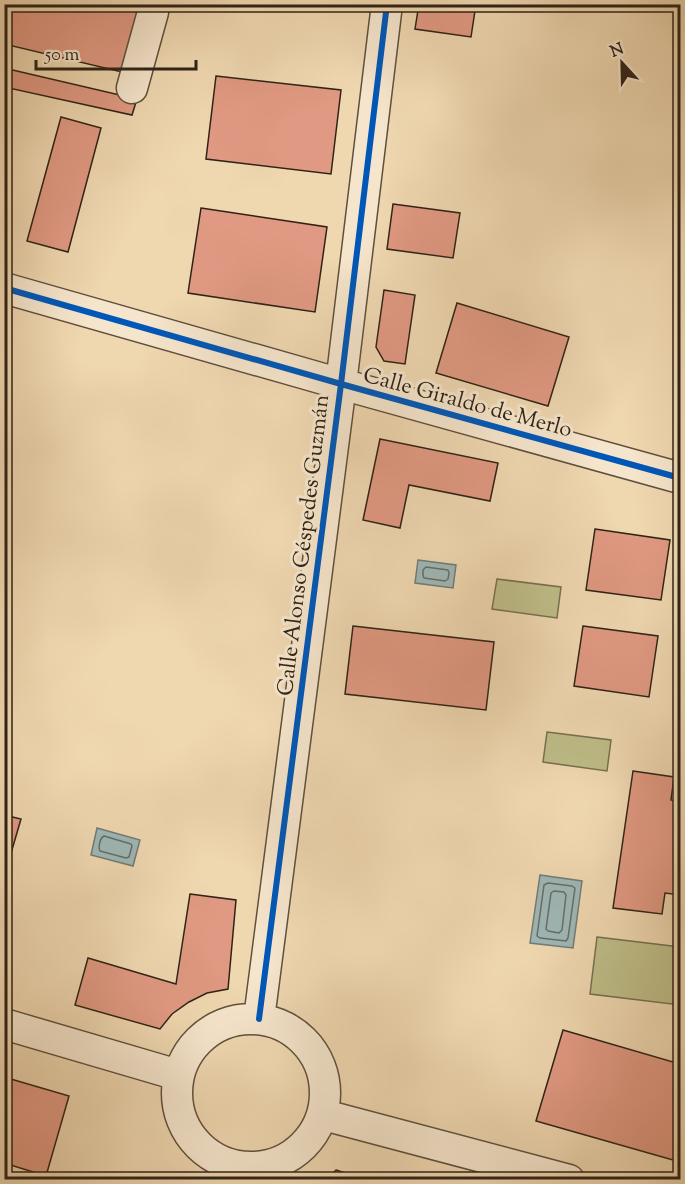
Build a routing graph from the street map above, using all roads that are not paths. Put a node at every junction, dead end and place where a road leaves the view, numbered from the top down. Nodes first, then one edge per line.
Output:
1 (387, 4) edge
2 (153, 12) dead end
3 (132, 88) dead end
4 (4, 288) edge
5 (341, 384) junction
6 (681, 478) edge
7 (259, 1019) junction
8 (4, 1024) edge
9 (178, 1075) junction
10 (324, 1115) junction
11 (239, 1174) edge
12 (568, 1179) edge

1 - 5 street, Calle Alonso Céspedes Guzmán
2 - 3 street
4 - 5 street, Calle Giraldo de Merlo
5 - 6 street, Calle Giraldo de Merlo
5 - 7 street, Calle Alonso Céspedes Guzmán
7 - 9 street
7 - 10 street
8 - 9 street
9 - 11 street
10 - 11 street
10 - 12 street

